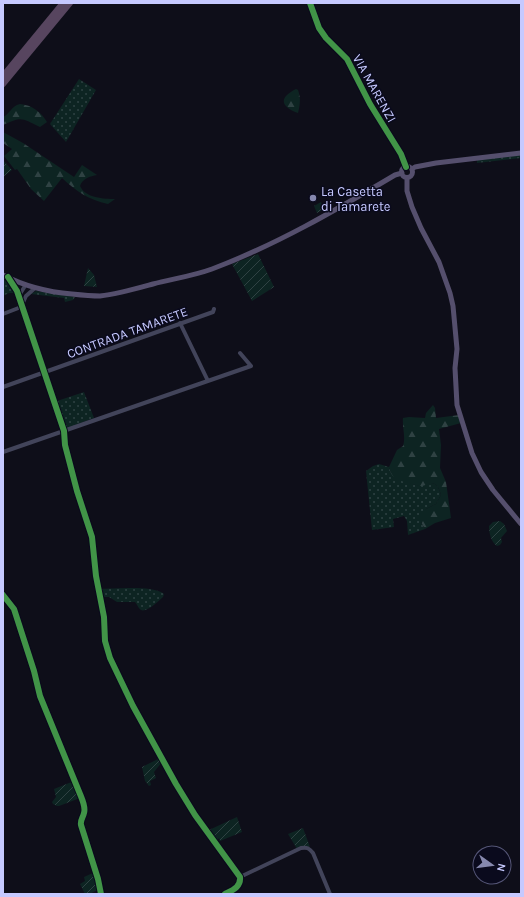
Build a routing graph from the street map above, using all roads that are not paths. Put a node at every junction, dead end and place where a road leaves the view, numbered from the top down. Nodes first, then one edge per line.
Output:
1 (63, 3) edge
2 (70, 3) edge
3 (310, 3) edge
4 (3, 76) edge
5 (3, 84) edge
6 (521, 153) edge
7 (406, 167) junction
8 (412, 169) junction
9 (402, 173) junction
10 (407, 178) junction
11 (5, 276) edge
12 (25, 286) junction
13 (35, 288) junction
14 (26, 296) junction
15 (18, 297) junction
16 (21, 307) junction
17 (214, 309) dead end
18 (3, 314) edge
19 (180, 323) junction
20 (240, 353) dead end
21 (44, 373) junction
22 (208, 381) junction
23 (3, 387) edge
24 (64, 431) junction
25 (3, 452) edge
26 (521, 524) edge
27 (3, 595) edge
28 (240, 877) junction
29 (101, 894) edge
30 (225, 894) edge
31 (330, 894) edge

1 - 4 highway
2 - 5 highway
3 - 7 street, VIA MARENZI
6 - 8 main road
7 - 8 main road
7 - 9 main road
8 - 10 main road
9 - 10 main road
9 - 13 main road
10 - 26 main road
11 - 12 main road
11 - 15 street
12 - 13 main road
12 - 14 street
12 - 15 street
13 - 14 street
14 - 16 street
15 - 16 street
16 - 18 street
16 - 21 street
17 - 19 street, CONTRADA TAMARETE
19 - 21 street, CONTRADA TAMARETE
19 - 22 street
20 - 22 street
21 - 23 street, CONTRADA TAMARETE
21 - 24 street
22 - 24 street
24 - 25 street
24 - 28 street
27 - 29 street
28 - 30 street
28 - 31 street

